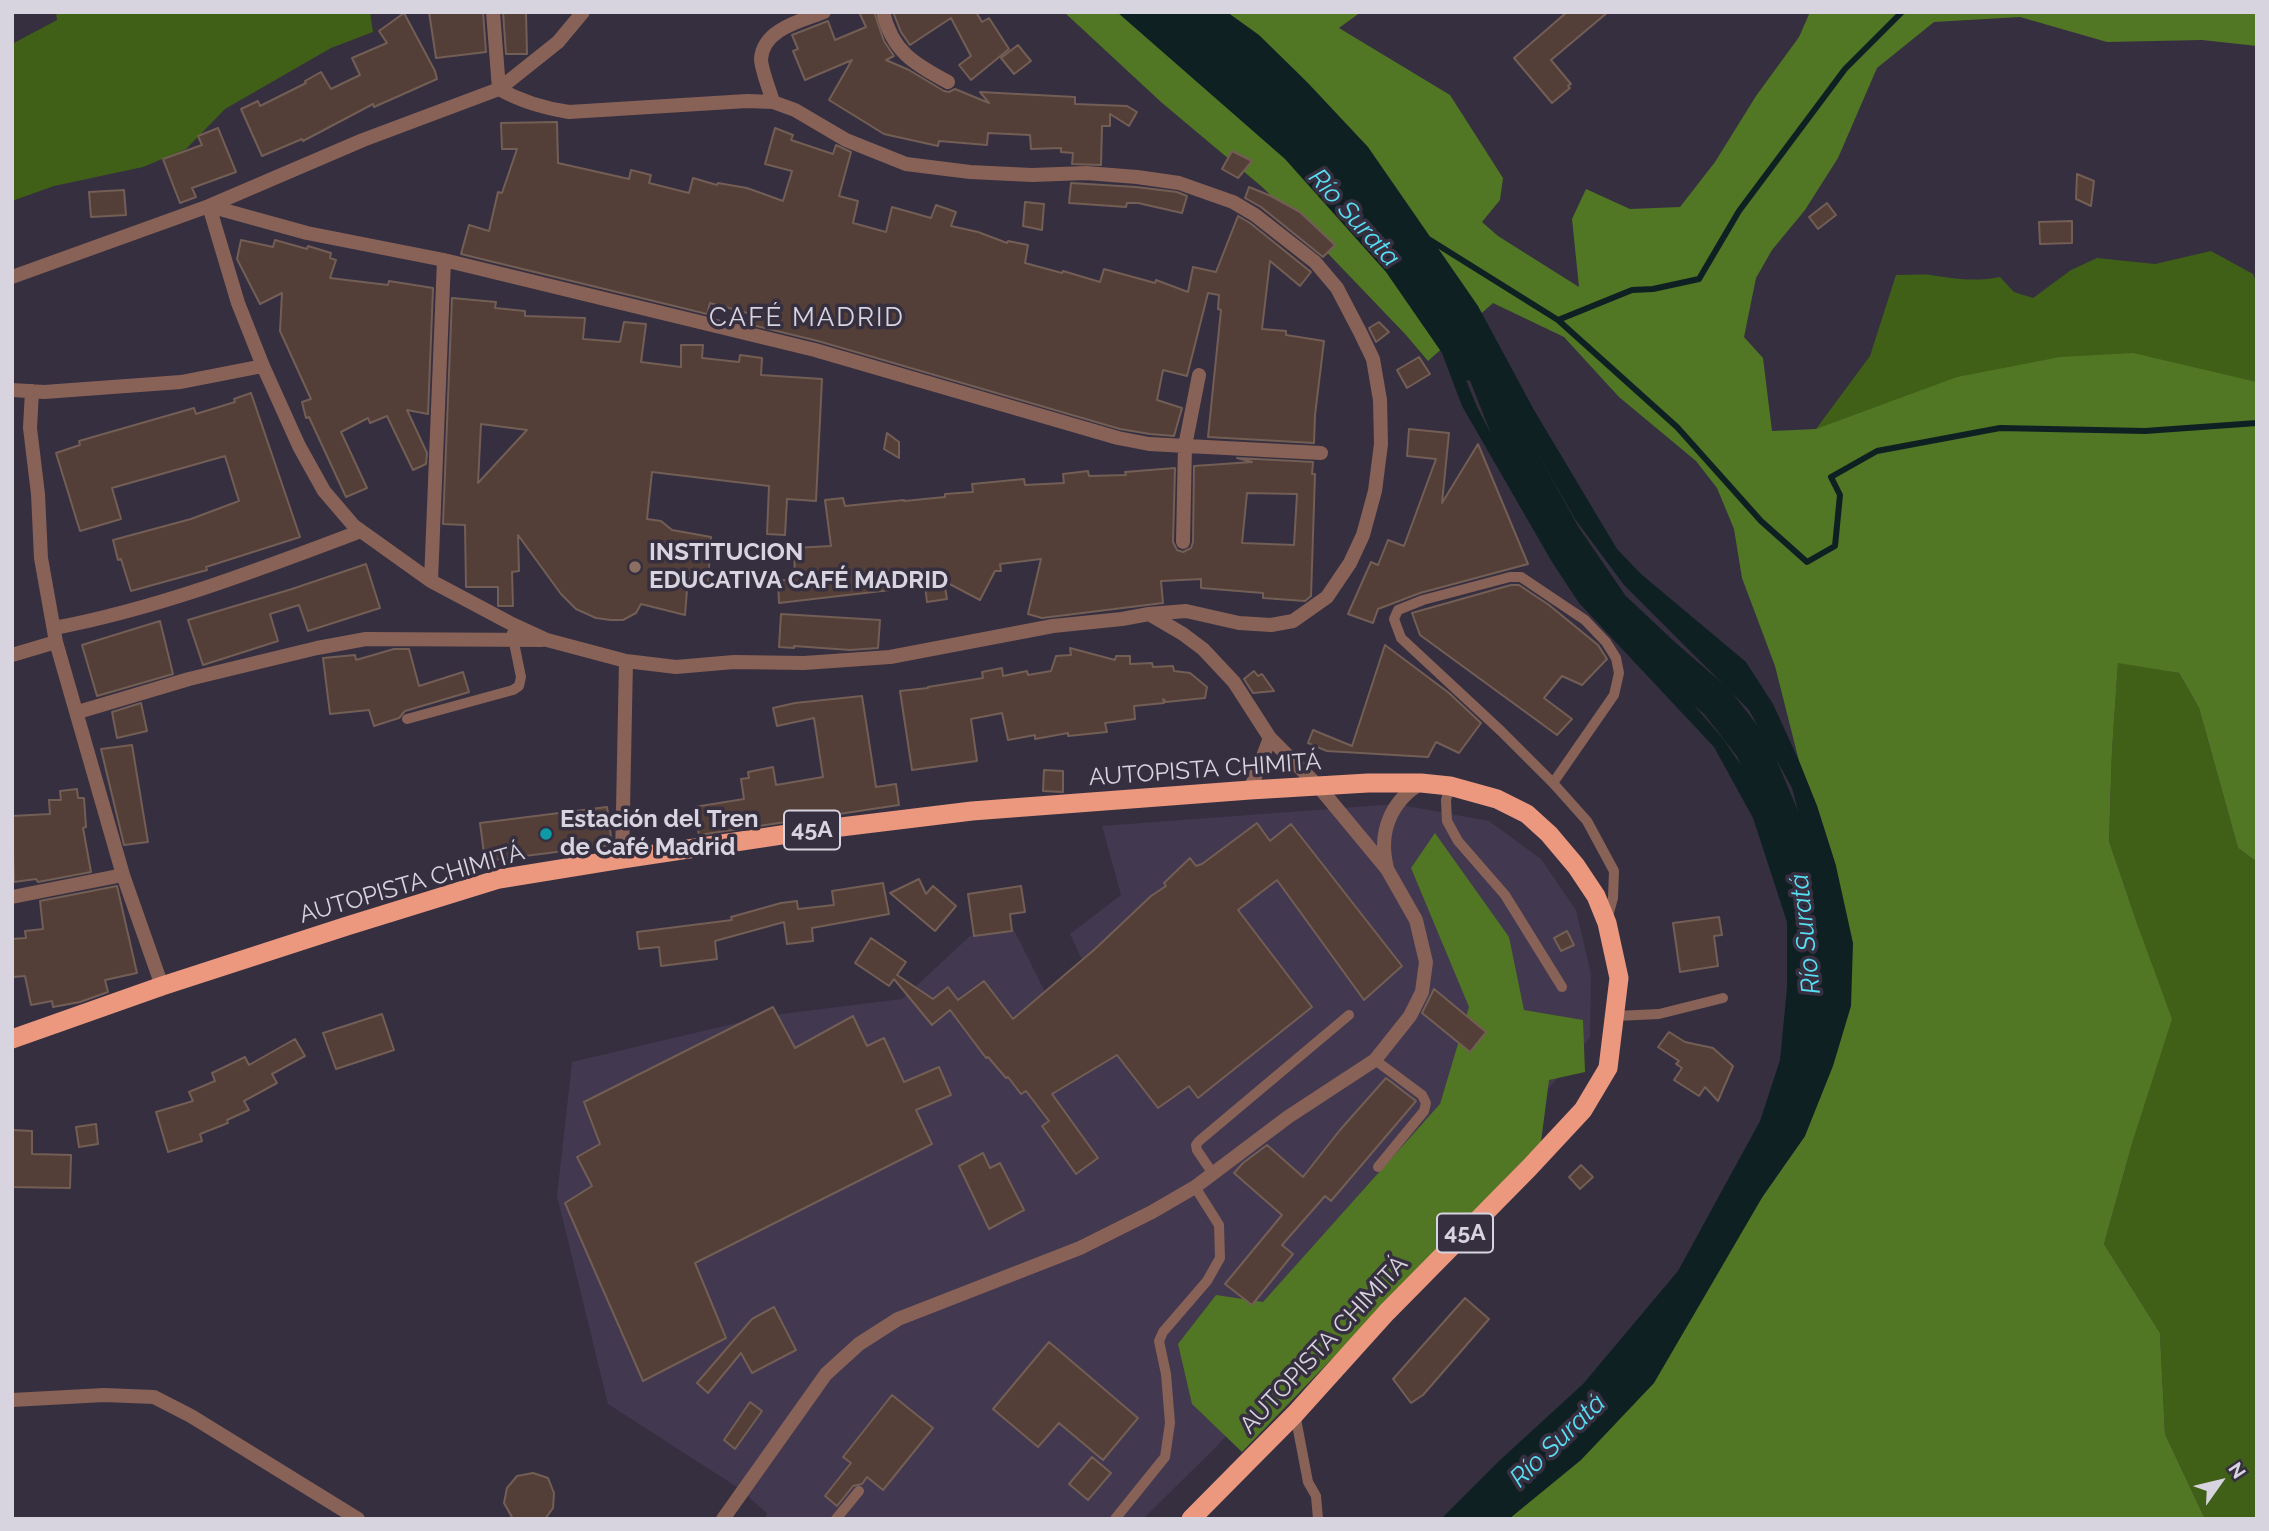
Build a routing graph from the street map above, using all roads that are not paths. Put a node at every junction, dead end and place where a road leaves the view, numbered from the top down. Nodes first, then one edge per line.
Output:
1 (493, 12) edge
2 (583, 12) edge
3 (824, 12) edge
4 (883, 12) edge
5 (948, 82) dead end
6 (499, 89) junction
7 (773, 102) junction
8 (209, 206) junction
9 (444, 260) junction
10 (12, 278) edge
11 (263, 366) junction
12 (1199, 375) dead end
13 (12, 390) edge
14 (32, 391) junction
15 (1185, 446) junction
16 (1321, 453) dead end
17 (361, 531) junction
18 (1183, 542) dead end
19 (431, 581) junction
20 (1149, 614) junction
21 (510, 623) junction
22 (55, 635) junction
23 (547, 639) junction
24 (514, 640) junction
25 (12, 655) edge
26 (626, 661) junction
27 (78, 712) junction
28 (407, 719) dead end
29 (1270, 738) junction
30 (1421, 783) junction
31 (1553, 783) junction
32 (1450, 786) junction
33 (1319, 787) junction
34 (1250, 790) junction
35 (622, 859) junction
36 (1387, 869) junction
37 (123, 875) junction
38 (12, 897) edge
39 (1607, 923) junction
40 (162, 986) junction
41 (1562, 987) dead end
42 (1723, 998) dead end
43 (1349, 1015) dead end
44 (1616, 1016) junction
45 (12, 1039) edge
46 (1375, 1060) junction
47 (1378, 1167) dead end
48 (1213, 1174) junction
49 (1195, 1187) junction
50 (12, 1400) edge
51 (1295, 1413) junction
52 (859, 1491) dead end
53 (358, 1519) edge
54 (723, 1519) edge
55 (836, 1519) edge
56 (1115, 1519) edge
57 (1191, 1519) edge
58 (1318, 1519) edge

1 - 6 street
2 - 6 street
3 - 7 street
4 - 5 street
6 - 7 street
6 - 8 street
7 - 20 street
8 - 9 street
8 - 10 street
8 - 11 street
9 - 15 street
9 - 19 street
11 - 14 street
11 - 17 street
12 - 15 street
13 - 14 street
14 - 22 street
15 - 16 street
15 - 18 street
17 - 19 street
17 - 22 street
19 - 21 street
20 - 26 street
20 - 29 street
21 - 23 street
21 - 24 lane
22 - 25 street
22 - 27 street
23 - 24 street
23 - 26 street
24 - 27 street
24 - 28 lane
26 - 35 street
27 - 37 street
29 - 33 street
29 - 34 street
30 - 32 highway, AUTOPISTA CHIMITÁ / 45A
30 - 33 highway, AUTOPISTA CHIMITÁ / 45A
30 - 36 street
31 - 31 lane
31 - 39 lane
32 - 39 highway, AUTOPISTA CHIMITÁ / 45A
32 - 41 lane
33 - 34 highway, AUTOPISTA CHIMITÁ / 45A
33 - 36 street
34 - 35 highway, AUTOPISTA CHIMITÁ / 45A
35 - 40 highway, AUTOPISTA CHIMITÁ / 45A
36 - 46 street
37 - 38 street
37 - 40 street
39 - 44 highway, AUTOPISTA CHIMITÁ / 45A
40 - 45 highway, AUTOPISTA CHIMITÁ / 45A
42 - 44 lane
43 - 48 lane
44 - 51 highway, AUTOPISTA CHIMITÁ / 45A
46 - 47 lane
46 - 48 street
48 - 49 street
49 - 54 street
49 - 56 lane
50 - 53 street
51 - 57 highway, AUTOPISTA CHIMITÁ / 45A
51 - 58 lane
52 - 55 lane

